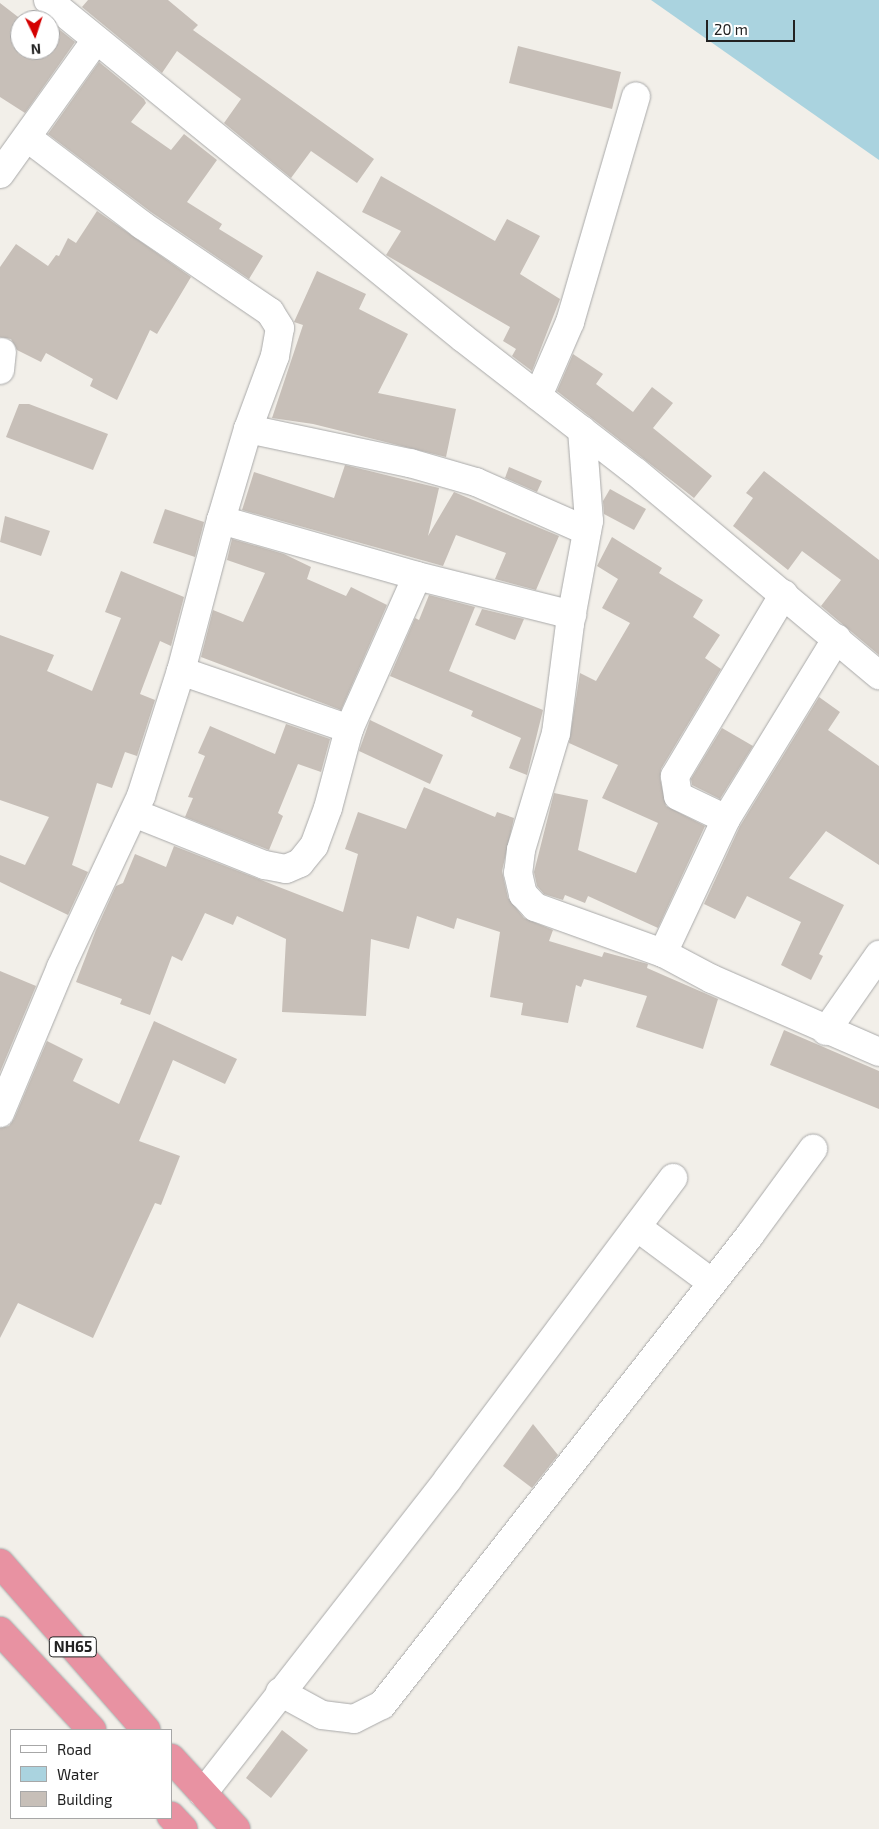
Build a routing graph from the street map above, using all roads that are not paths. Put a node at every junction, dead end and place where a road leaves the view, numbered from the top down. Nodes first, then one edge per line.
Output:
1 (48, 0) edge
2 (96, 40) junction
3 (636, 96) dead end
4 (28, 138) junction
5 (0, 174) edge
6 (538, 396) junction
7 (248, 429) junction
8 (582, 430) junction
9 (221, 520) junction
10 (587, 531) junction
11 (417, 576) junction
12 (784, 594) junction
13 (572, 615) junction
14 (836, 638) junction
15 (181, 671) junction
16 (879, 674) edge
17 (349, 729) junction
18 (134, 813) junction
19 (726, 819) junction
20 (663, 954) junction
21 (879, 955) edge
22 (826, 1031) junction
23 (879, 1052) edge
24 (0, 1113) edge
25 (813, 1149) dead end
26 (673, 1178) dead end
27 (637, 1227) junction
28 (711, 1282) junction
29 (0, 1563) edge
30 (2, 1639) edge
31 (280, 1692) junction
32 (91, 1729) edge
33 (145, 1729) edge
34 (172, 1759) edge
35 (202, 1793) junction
36 (172, 1817) edge
37 (183, 1829) edge
38 (236, 1829) edge

1 - 2 street
2 - 4 street
2 - 6 street
3 - 6 street
4 - 5 street
4 - 7 street
6 - 8 street
7 - 9 street
7 - 10 street
8 - 10 street
8 - 12 street
9 - 11 street
9 - 15 street
10 - 13 street
11 - 13 street
11 - 17 street
12 - 14 street
12 - 19 street
13 - 20 street
14 - 16 street
14 - 19 street
15 - 17 street
15 - 18 street
17 - 18 street
18 - 24 street
19 - 20 street
20 - 22 street
21 - 22 street
22 - 23 street
25 - 28 street
26 - 27 street
27 - 28 street
27 - 31 street
28 - 31 street
29 - 33 highway, NH65
30 - 32 highway, NH65
31 - 35 street
34 - 35 highway
35 - 38 highway
36 - 37 highway

